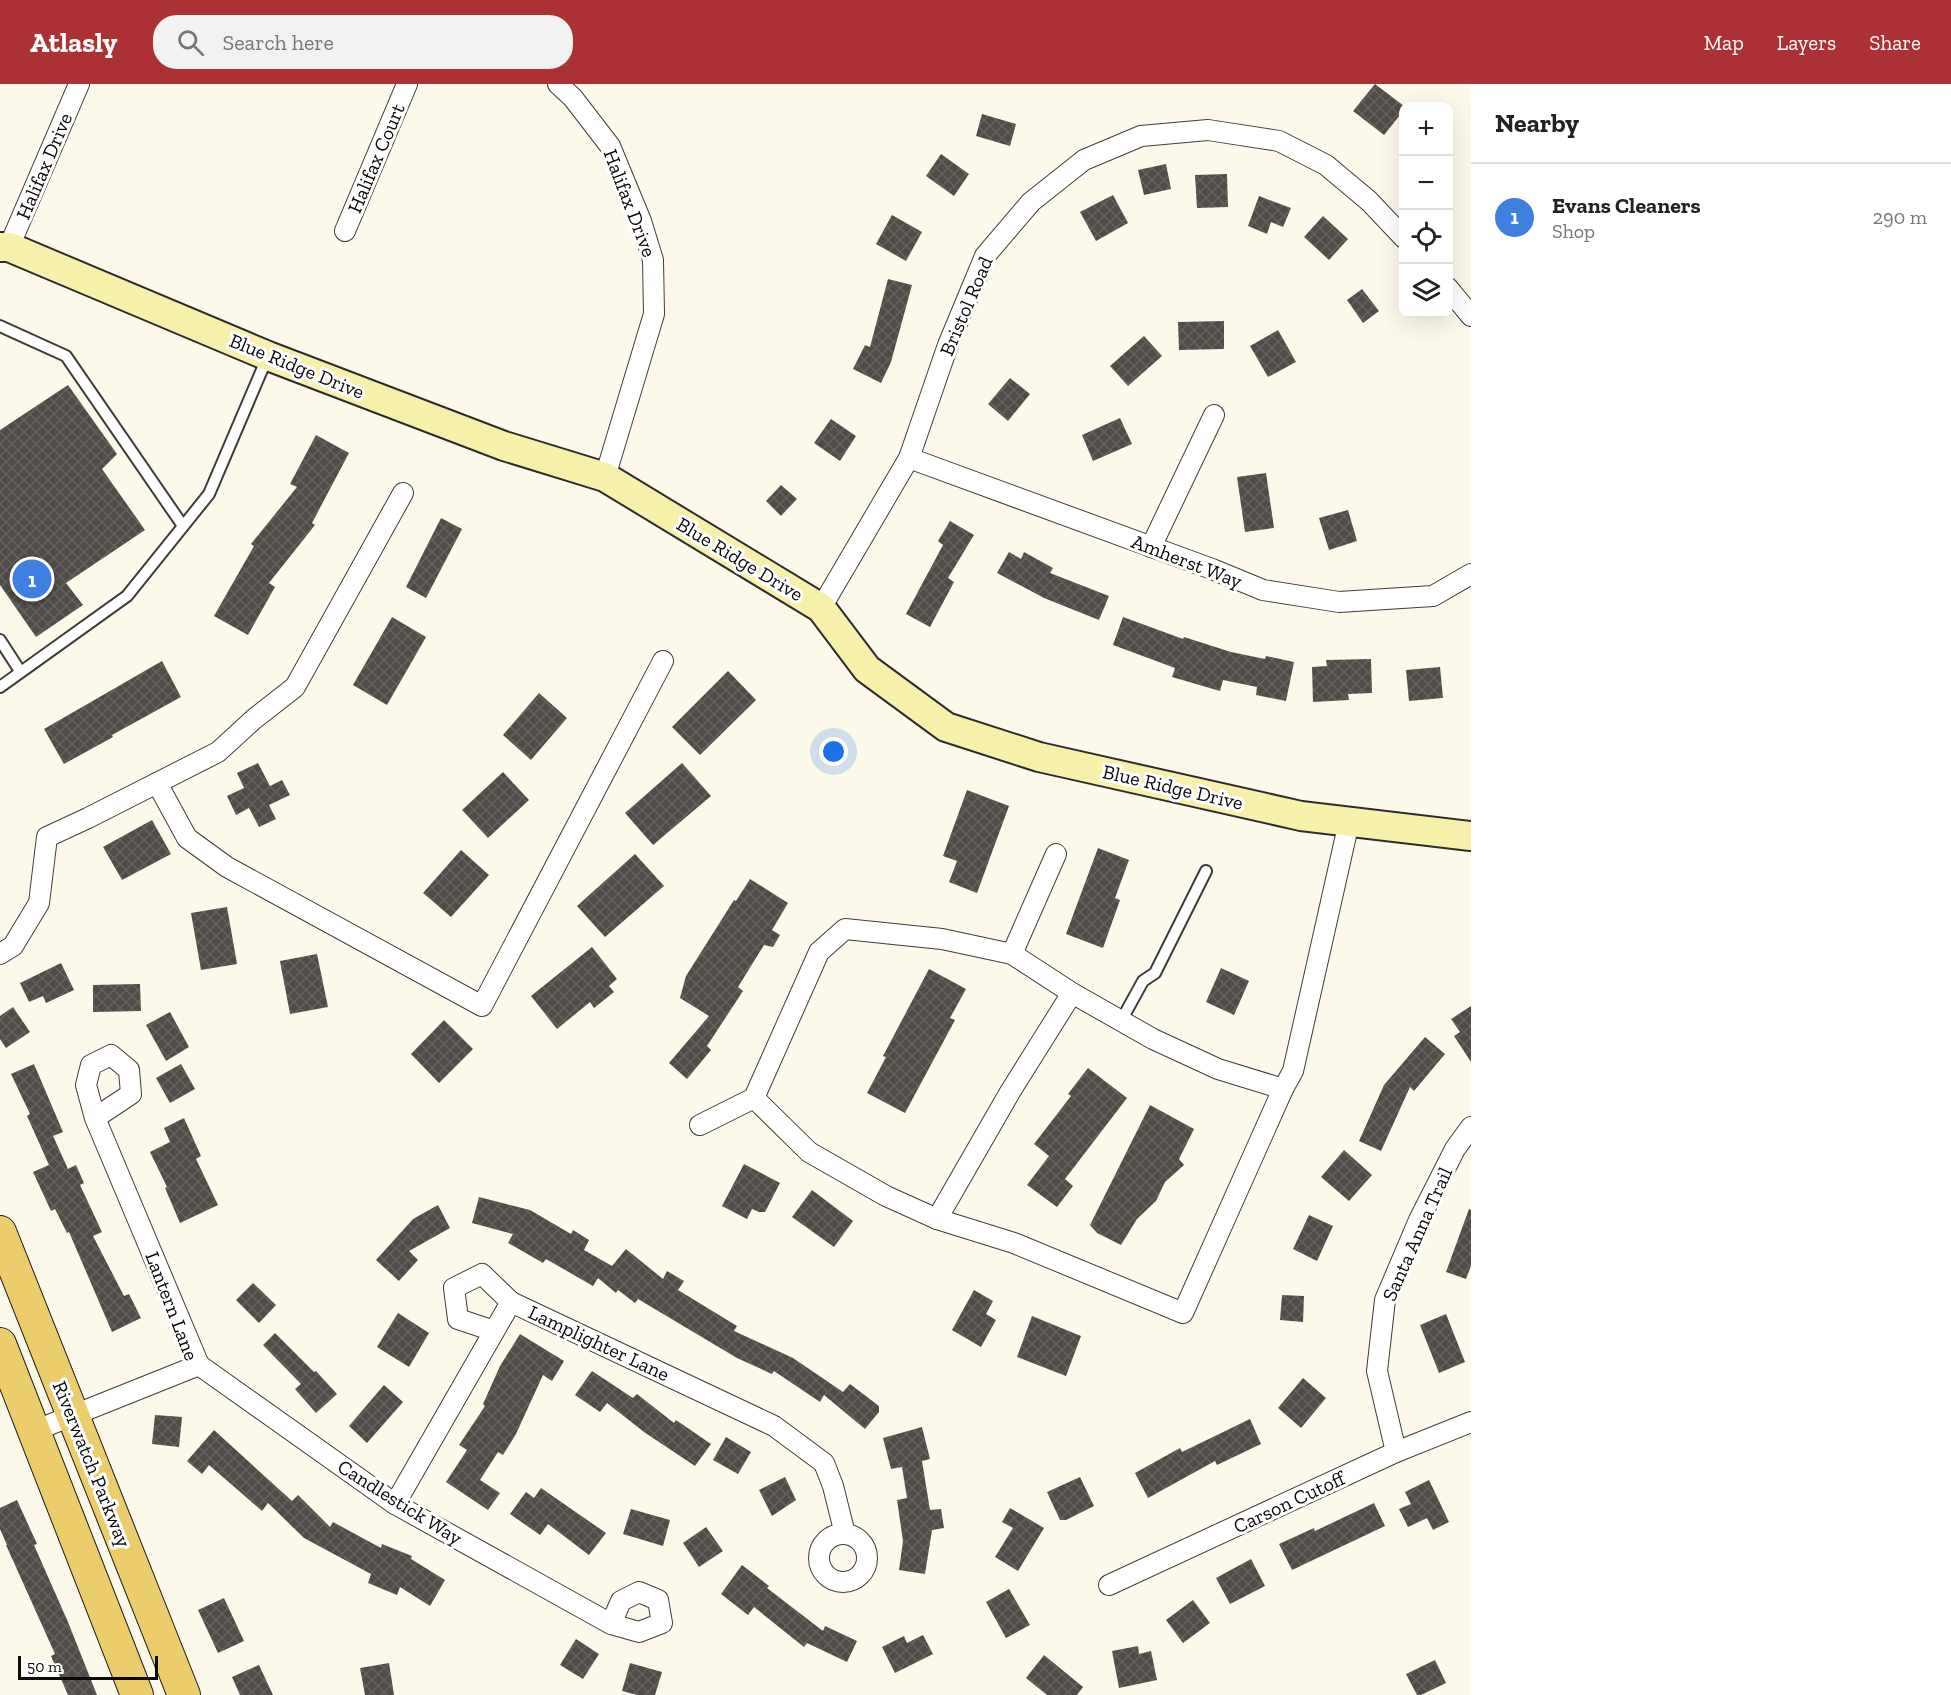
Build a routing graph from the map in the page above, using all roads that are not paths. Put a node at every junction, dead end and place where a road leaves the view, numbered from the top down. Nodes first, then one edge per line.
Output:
1 (79, 84) edge
2 (407, 84) edge
3 (558, 84) edge
4 (345, 231) dead end
5 (1399, 233) edge
6 (4, 247) edge
7 (1453, 293) edge
8 (1471, 316) edge
9 (0, 326) edge
10 (268, 356) junction
11 (1214, 415) dead end
12 (909, 458) junction
13 (605, 477) junction
14 (403, 493) dead end
15 (183, 526) junction
16 (1151, 547) junction
17 (1471, 574) edge
18 (821, 608) junction
19 (0, 640) edge
20 (663, 661) dead end
21 (20, 671) junction
22 (0, 687) edge
23 (157, 783) junction
24 (1349, 822) junction
25 (1471, 836) edge
26 (1056, 854) dead end
27 (1206, 871) dead end
28 (0, 954) edge
29 (1012, 954) junction
30 (1072, 993) junction
31 (1121, 1021) junction
32 (1283, 1089) junction
33 (754, 1098) junction
34 (95, 1118) dead end
35 (700, 1125) dead end
36 (1471, 1127) edge
37 (937, 1219) junction
38 (0, 1232) edge
39 (511, 1302) junction
40 (494, 1331) junction
41 (0, 1344) edge
42 (199, 1365) junction
43 (72, 1414) junction
44 (1471, 1422) edge
45 (34, 1431) junction
46 (1396, 1452) junction
47 (394, 1504) junction
48 (845, 1534) dead end
49 (1109, 1585) dead end
50 (611, 1624) dead end
51 (137, 1695) edge
52 (184, 1695) edge

1 - 6 street, Halifax Drive
2 - 4 street, Halifax Court
3 - 13 street, Halifax Drive
5 - 12 street, Bristol Road
6 - 10 street, Blue Ridge Drive
7 - 8 street
9 - 15 lane
10 - 13 street, Blue Ridge Drive
10 - 15 lane
11 - 16 street
12 - 16 street, Amherst Way
12 - 18 street, Bristol Road
13 - 18 street, Blue Ridge Drive
14 - 23 street
15 - 21 lane
16 - 17 street, Amherst Way
18 - 24 street, Blue Ridge Drive
19 - 21 lane
20 - 23 street
21 - 22 lane
23 - 28 street
24 - 25 street, Blue Ridge Drive
24 - 32 street
26 - 29 street
27 - 31 lane
29 - 30 street
29 - 33 street
30 - 31 street
30 - 37 street
31 - 32 street
32 - 37 street
33 - 35 street
33 - 37 street
34 - 42 street, Lantern Lane
36 - 46 street, Santa Anna Trail
38 - 43 main road, Riverwatch Parkway
39 - 40 street, Lamplighter Lane
39 - 40 street
39 - 48 street, Lamplighter Lane
40 - 47 street, Lamplighter Lane
41 - 45 main road, Riverwatch Parkway
42 - 43 street, Lantern Lane
42 - 47 street, Candlestick Way
43 - 45 street, Lantern Lane
43 - 52 main road, Riverwatch Parkway
44 - 46 street, Carson Cutoff
45 - 51 main road, Riverwatch Parkway
46 - 49 street, Carson Cutoff
47 - 50 street, Candlestick Way

